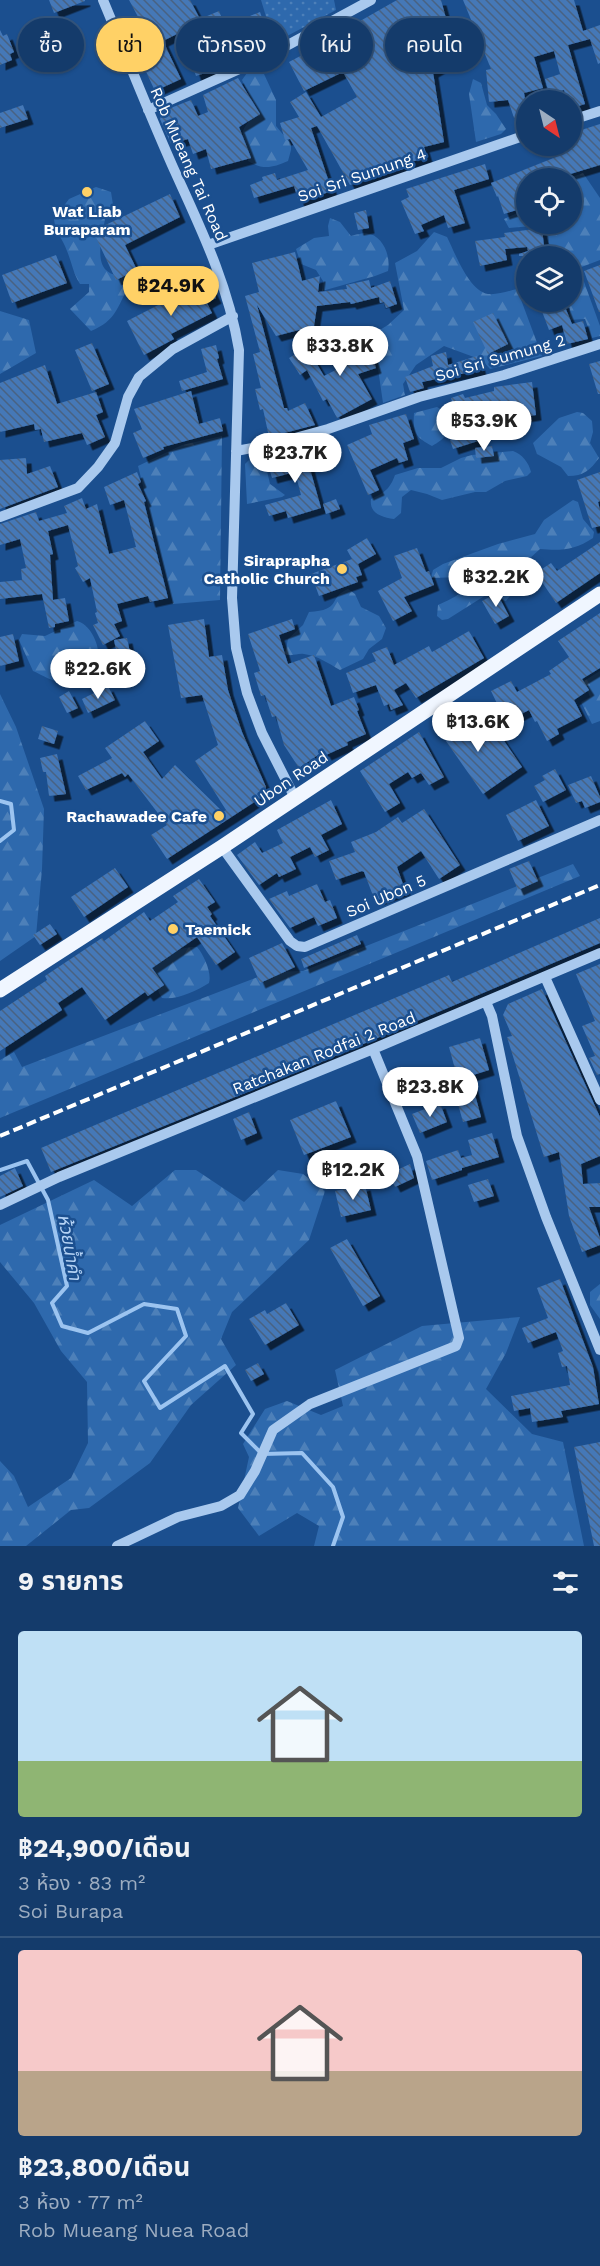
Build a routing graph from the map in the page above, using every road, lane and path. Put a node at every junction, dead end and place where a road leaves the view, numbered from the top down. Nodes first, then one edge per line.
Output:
1 (103, 0) edge
2 (370, 0) edge
3 (148, 110) junction
4 (600, 111) edge
5 (582, 117) edge
6 (516, 138) edge
7 (208, 245) junction
8 (233, 316) junction
9 (600, 344) edge
10 (236, 451) junction
11 (0, 517) edge
12 (600, 594) edge
13 (296, 798) junction
14 (600, 820) edge
15 (222, 847) junction
16 (600, 953) edge
17 (545, 976) junction
18 (0, 990) edge
19 (486, 1002) junction
20 (373, 1049) junction
21 (600, 1100) edge
22 (0, 1205) edge
23 (600, 1350) edge
24 (117, 1546) edge

1 - 3 street, Rob Mueang Tai Road
2 - 3 street
3 - 7 street, Rob Mueang Tai Road
4 - 5 street
6 - 7 street, Soi Sri Sumung 4
7 - 8 street, Rob Mueang Tai Road
8 - 10 street, Rob Mueang Tai Road
8 - 11 street
9 - 10 street, Soi Sri Sumung 2
10 - 13 street, Rob Mueang Tai Road
12 - 13 main road, Ubon Road
13 - 15 main road, Ubon Road
14 - 15 street, Soi Ubon 5
15 - 18 main road, Ubon Road
16 - 17 street, Ratchakan Rodfai 2 Road
17 - 19 street, Ratchakan Rodfai 2 Road
17 - 21 street
19 - 20 street, Ratchakan Rodfai 2 Road
19 - 23 street
20 - 22 street, Ratchakan Rodfai 2 Road
20 - 24 street

